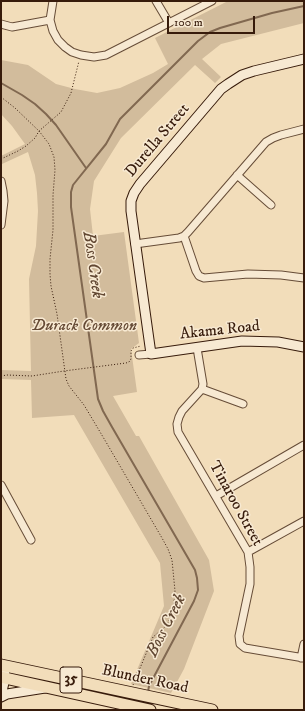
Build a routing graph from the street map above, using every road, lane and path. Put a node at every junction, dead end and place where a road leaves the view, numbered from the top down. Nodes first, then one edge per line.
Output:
1 (53, 1) edge
2 (156, 1) edge
3 (212, 1) edge
4 (50, 20) junction
5 (169, 23) junction
6 (1, 24) edge
7 (81, 55) junction
8 (304, 59) edge
9 (1, 97) edge
10 (304, 129) edge
11 (39, 131) junction
12 (1, 159) edge
13 (237, 175) junction
14 (1, 180) edge
15 (270, 205) dead end
16 (1, 225) edge
17 (184, 236) junction
18 (135, 244) junction
19 (304, 278) edge
20 (142, 346) dead end
21 (304, 347) edge
22 (197, 348) junction
23 (151, 354) junction
24 (139, 356) dead end
25 (64, 370) junction
26 (1, 376) edge
27 (202, 389) junction
28 (243, 404) dead end
29 (304, 445) edge
30 (1, 486) edge
31 (216, 496) junction
32 (304, 521) edge
33 (31, 540) dead end
34 (248, 552) junction
35 (304, 644) edge
36 (302, 658) edge
37 (2, 672) edge
38 (49, 688) junction
39 (136, 690) junction
40 (1, 693) edge
41 (1, 696) edge
42 (150, 710) edge
43 (212, 710) edge

1 - 4 street
2 - 5 street
3 - 5 street
4 - 6 street
4 - 7 street
5 - 7 street
7 - 11 path
8 - 18 street, Durella Street
9 - 11 path
10 - 13 street
11 - 12 path
11 - 25 path
13 - 15 street
13 - 17 street
14 - 16 street
17 - 18 street
17 - 19 street
18 - 23 street, Durella Street
20 - 25 path
21 - 22 street, Akama Road
22 - 23 street, Akama Road
22 - 27 street
23 - 24 street, Akama Road
25 - 26 path
25 - 39 path
27 - 28 street
27 - 31 street, Tinaroo Street
29 - 31 street
30 - 33 street
31 - 34 street, Tinaroo Street
32 - 34 street
34 - 36 street, Tinaroo Street
35 - 36 street
37 - 38 main road, Blunder Road / 35
37 - 39 main road, Blunder Road / 35
37 - 40 street
38 - 41 street
38 - 42 main road, Blunder Road / 35
39 - 43 main road, Blunder Road / 35

